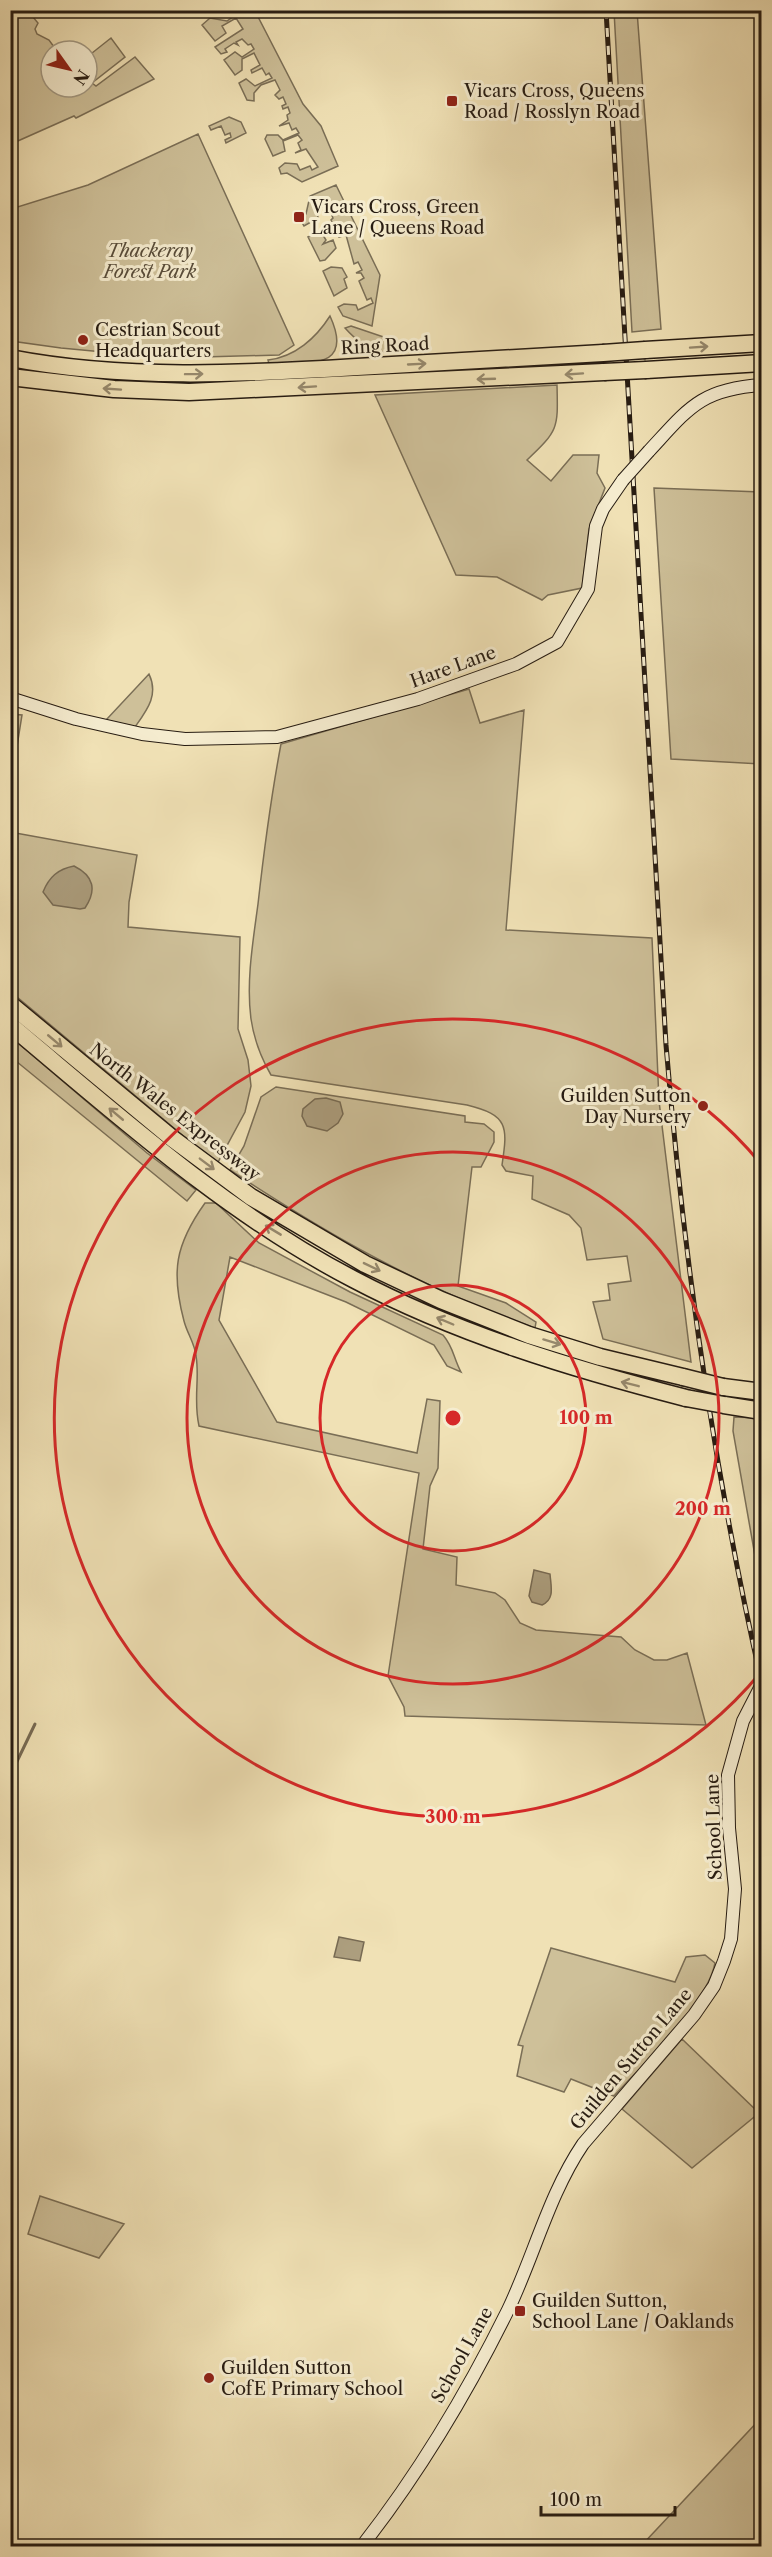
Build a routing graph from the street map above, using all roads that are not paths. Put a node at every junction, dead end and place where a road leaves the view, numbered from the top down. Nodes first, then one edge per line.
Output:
1 (759, 342) edge
2 (10, 358) edge
3 (762, 363) edge
4 (10, 377) edge
5 (762, 385) edge
6 (10, 698) edge
7 (10, 1004) edge
8 (10, 1025) edge
9 (762, 1392) edge
10 (762, 1411) edge
11 (762, 1684) edge
12 (731, 1938) joint
13 (568, 2167) joint
14 (362, 2547) edge

2 -> 1 highway, Ring Road, bridge
3 -> 4 highway, Ring Road, bridge
5 - 6 street, Hare Lane, bridge
7 -> 9 highway, North Wales Expressway, bridge
10 -> 8 highway, North Wales Expressway, bridge
11 - 12 street, School Lane
12 - 13 street, Guilden Sutton Lane
13 - 14 street, School Lane

